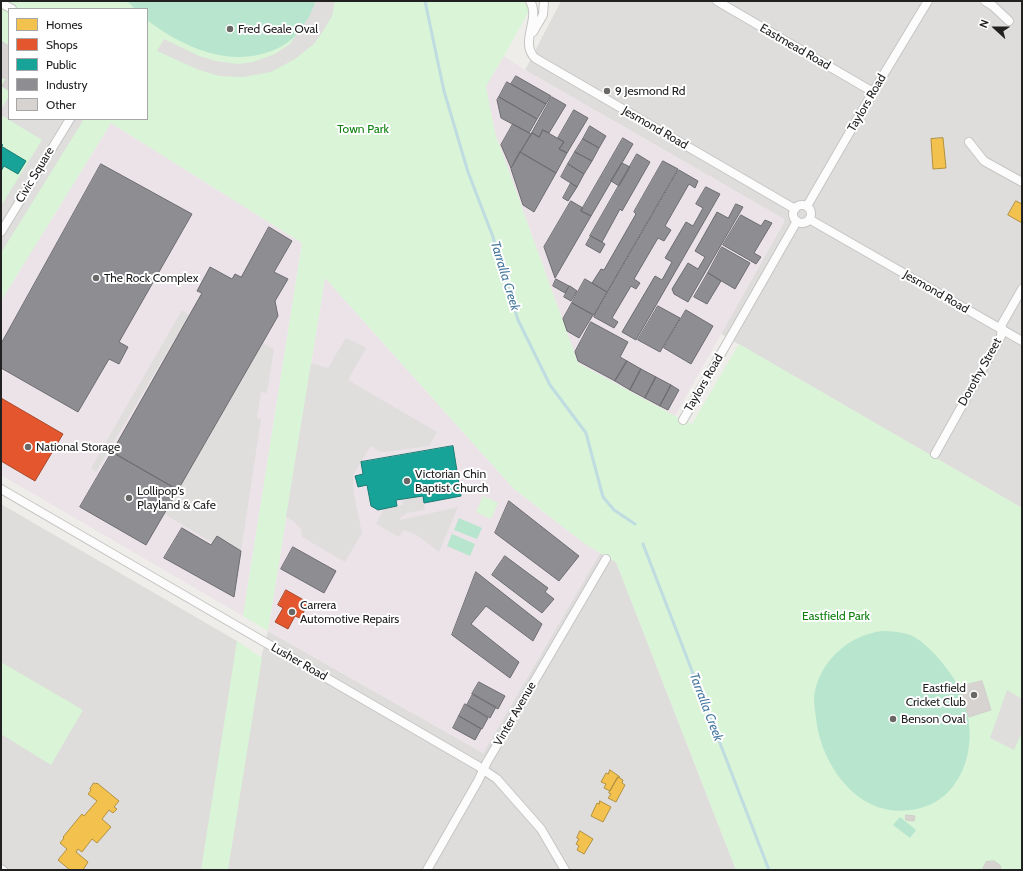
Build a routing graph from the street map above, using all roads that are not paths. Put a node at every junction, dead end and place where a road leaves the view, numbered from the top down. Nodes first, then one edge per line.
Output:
1 (530, 1) edge
2 (544, 1) edge
3 (717, 1) edge
4 (928, 1) edge
5 (985, 1) edge
6 (1, 3) edge
7 (10, 8) edge
8 (1009, 22) dead end
9 (530, 37) junction
10 (873, 92) junction
11 (69, 120) edge
12 (969, 142) dead end
13 (1022, 182) edge
14 (807, 206) junction
15 (795, 209) junction
16 (809, 219) junction
17 (797, 221) junction
18 (1, 232) edge
19 (1022, 289) edge
20 (1001, 330) junction
21 (1022, 341) edge
22 (683, 420) dead end
23 (935, 454) dead end
24 (1, 489) edge
25 (606, 559) dead end
26 (483, 770) junction
27 (427, 870) edge
28 (565, 870) edge

1 - 9 street, Jesmond Road
2 - 9 street
3 - 10 street, Eastmead Road
4 - 10 street, Taylors Road
5 - 8 street
6 - 7 street
9 - 15 street, Jesmond Road
10 - 14 street, Taylors Road
11 - 18 street, Civic Square
12 - 13 street
14 - 15 street
14 - 16 street
15 - 17 street
16 - 17 street
16 - 20 street, Jesmond Road
17 - 22 street, Taylors Road
19 - 20 street, Dorothy Street
20 - 21 street, Jesmond Road
20 - 23 street, Dorothy Street
24 - 26 street, Lusher Road
25 - 26 street, Vinter Avenue
26 - 27 street, Vinter Avenue
26 - 28 street, Lusher Road

